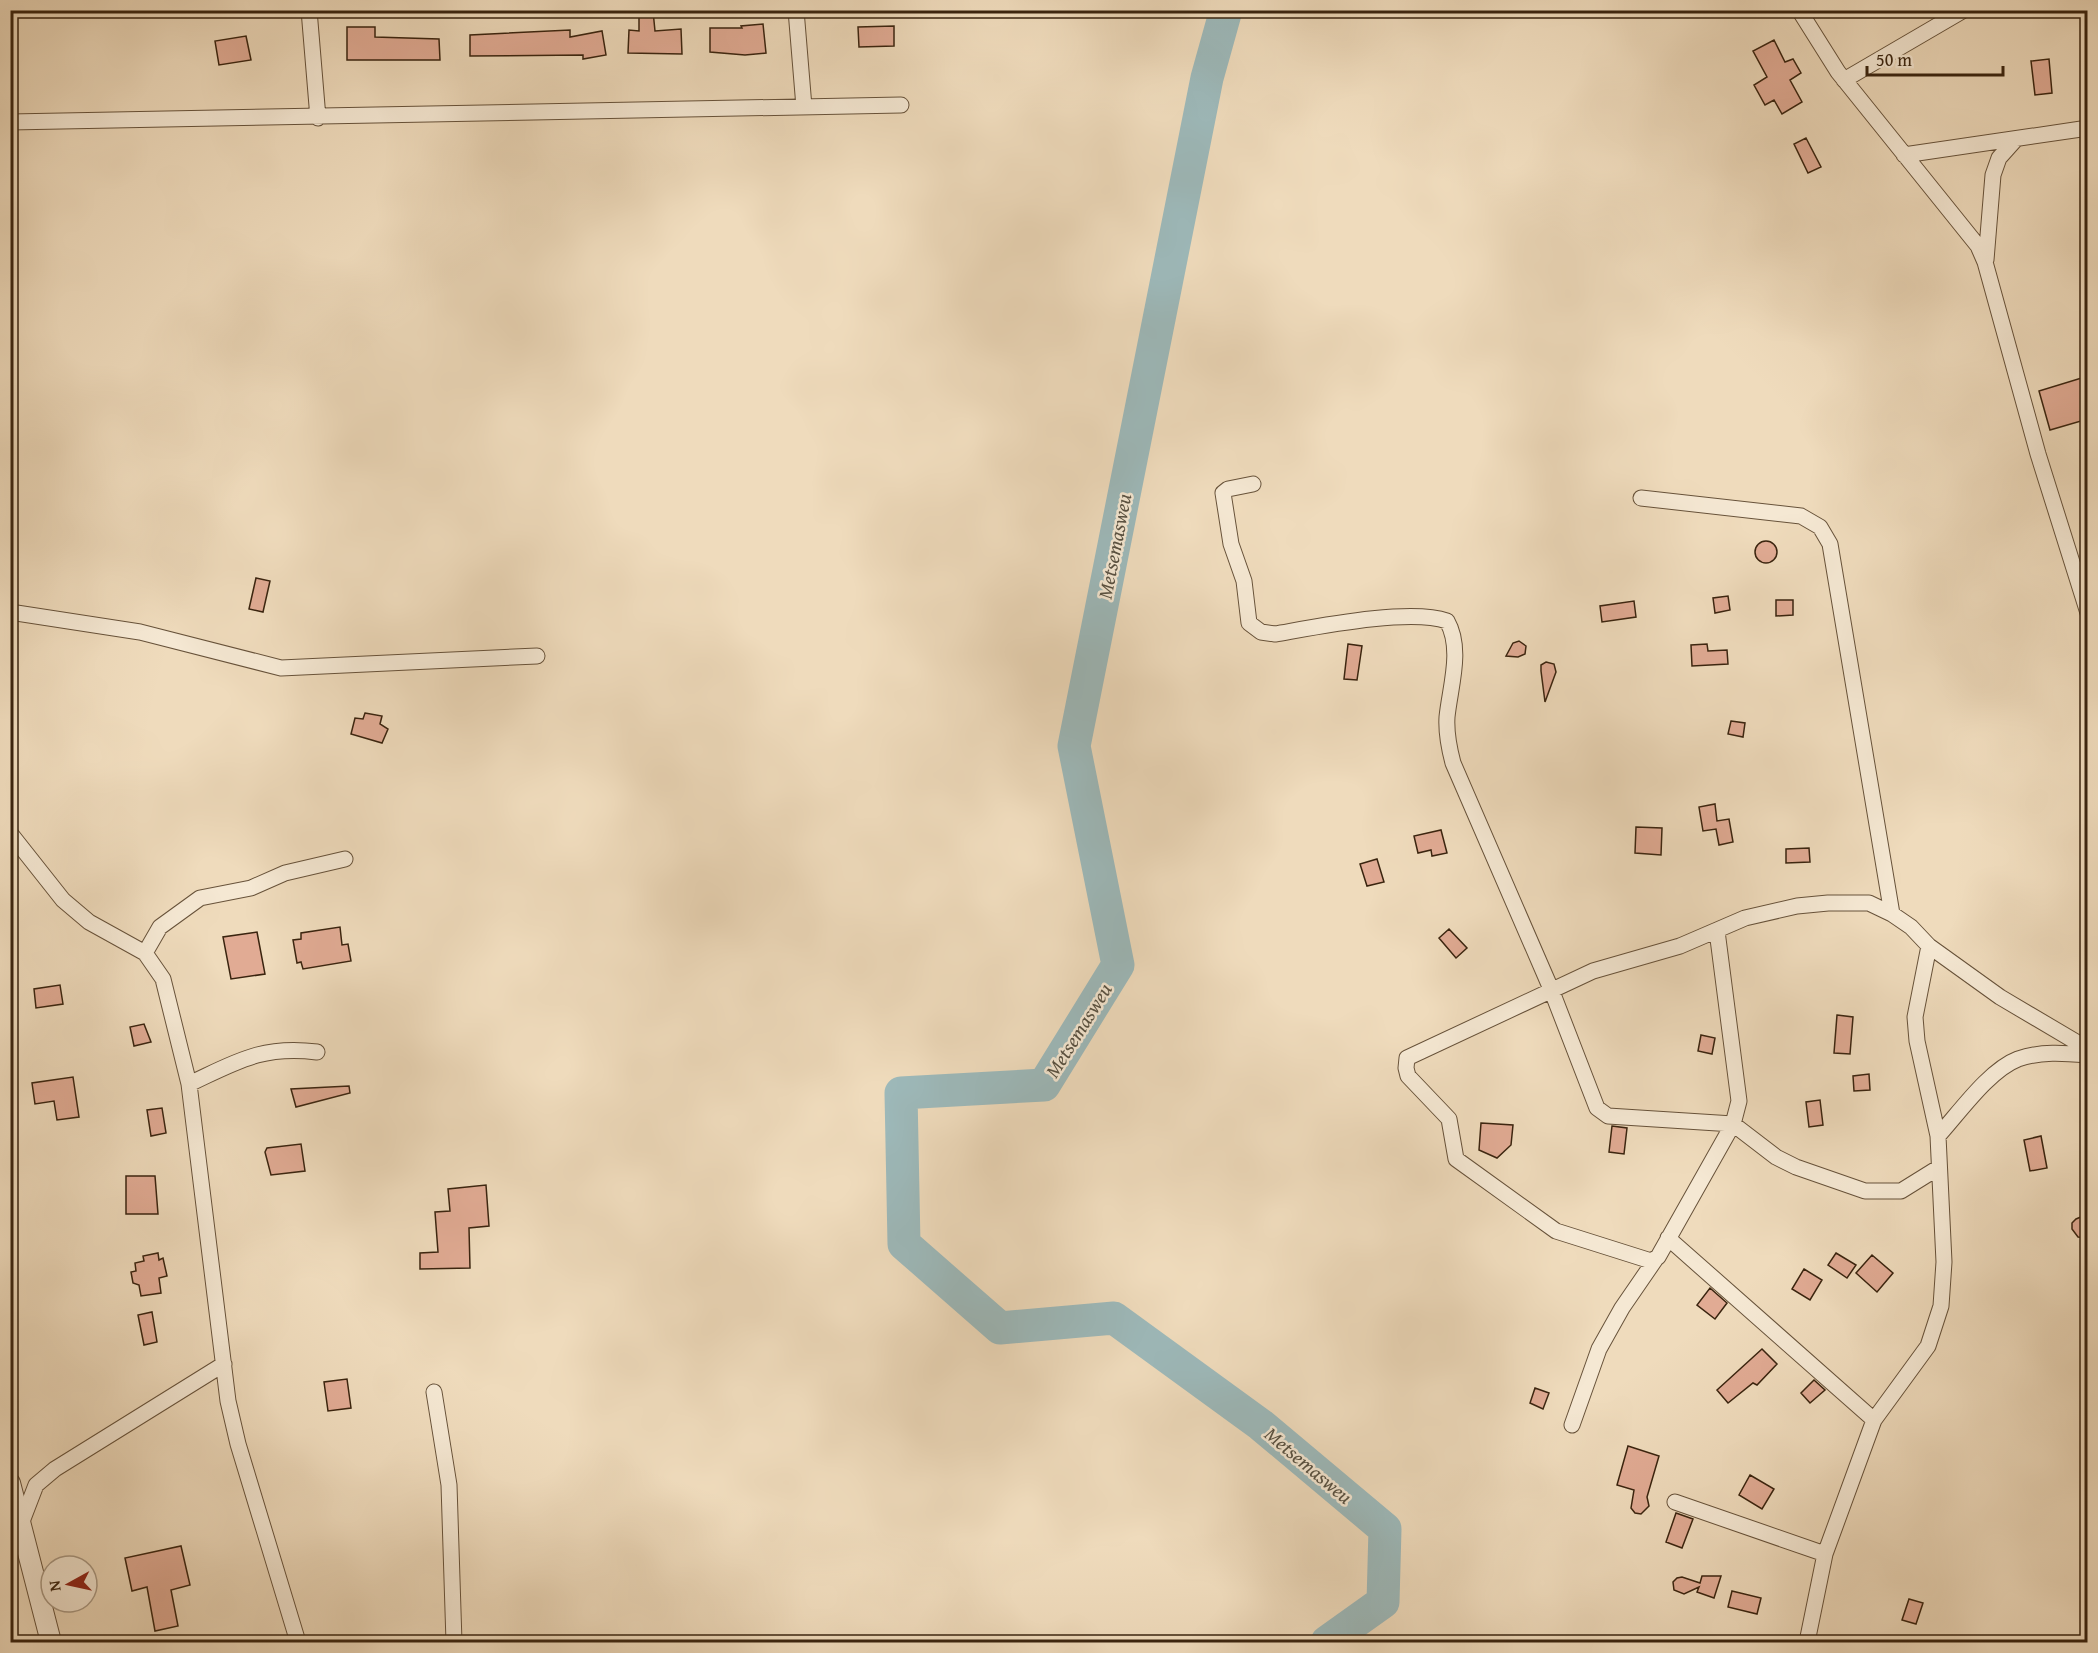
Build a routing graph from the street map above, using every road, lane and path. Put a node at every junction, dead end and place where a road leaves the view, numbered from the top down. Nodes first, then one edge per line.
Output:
1 (309, 10) edge
2 (796, 10) edge
3 (1799, 10) edge
4 (1964, 10) edge
5 (1845, 80) junction
6 (901, 105) dead end
7 (804, 107) junction
8 (318, 118) junction
9 (10, 122) edge
10 (2088, 128) edge
11 (2016, 139) junction
12 (1904, 155) junction
13 (1986, 262) junction
14 (1253, 483) dead end
15 (1641, 498) dead end
16 (10, 612) edge
17 (2088, 613) edge
18 (537, 656) dead end
19 (10, 833) edge
20 (345, 859) dead end
21 (1892, 914) junction
22 (1717, 930) junction
23 (1929, 946) junction
24 (145, 953) junction
25 (1551, 989) junction
26 (2088, 1048) edge
27 (317, 1052) dead end
28 (2088, 1055) edge
29 (189, 1084) junction
30 (1733, 1124) junction
31 (1938, 1136) junction
32 (1938, 1168) junction
33 (1668, 1238) junction
34 (1655, 1260) junction
35 (224, 1364) junction
36 (434, 1392) dead end
37 (1874, 1420) junction
38 (1572, 1425) dead end
39 (10, 1484) edge
40 (1675, 1502) dead end
41 (13, 1505) edge
42 (21, 1524) junction
43 (1825, 1554) junction
44 (51, 1642) edge
45 (298, 1642) edge
46 (454, 1642) edge
47 (1807, 1642) edge

1 - 8 street
2 - 7 street
3 - 5 street
4 - 5 street
5 - 12 street
6 - 7 street
7 - 8 street
8 - 9 street
10 - 11 street
11 - 12 street
11 - 13 street
12 - 13 street
13 - 17 street
14 - 25 street
15 - 21 street
16 - 18 street
19 - 24 street
20 - 24 street
21 - 22 street
21 - 23 street
22 - 25 street
22 - 30 street
23 - 26 street
23 - 31 street
24 - 29 street
25 - 30 street
25 - 34 street
27 - 29 street
28 - 31 street
29 - 35 street
30 - 32 street
30 - 33 street
31 - 32 street
32 - 37 street
33 - 34 street
33 - 37 street
34 - 38 street
35 - 42 street
35 - 45 street
36 - 46 street
37 - 43 street
39 - 41 street
40 - 43 street
41 - 42 street
42 - 44 street
43 - 47 street

